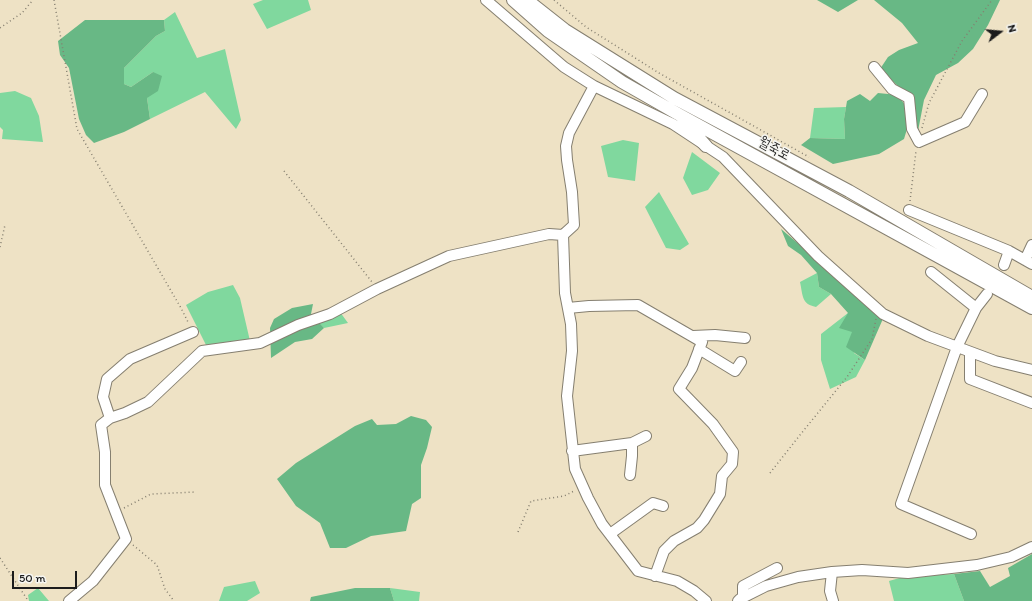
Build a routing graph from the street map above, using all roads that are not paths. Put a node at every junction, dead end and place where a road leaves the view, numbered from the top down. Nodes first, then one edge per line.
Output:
1 (486, 0) edge
2 (513, 0) edge
3 (527, 0) edge
4 (537, 0) edge
5 (565, 30) junction
6 (874, 67) dead end
7 (594, 86) junction
8 (982, 94) dead end
9 (678, 114) junction
10 (706, 146) junction
11 (909, 210) road end
12 (563, 235) junction
13 (1032, 246) edge
14 (1009, 251) junction
15 (1029, 262) edge
16 (1004, 266) dead end
17 (931, 272) dead end
18 (987, 294) dead end
19 (1032, 297) edge
20 (568, 308) junction
21 (976, 308) junction
22 (1032, 308) edge
23 (193, 332) road end
24 (691, 336) junction
25 (745, 338) dead end
26 (957, 347) junction
27 (699, 349) junction
28 (970, 352) junction
29 (741, 362) dead end
30 (1032, 370) edge
31 (1032, 403) edge
32 (110, 418) junction
33 (646, 436) dead end
34 (632, 443) junction
35 (572, 451) junction
36 (630, 475) dead end
37 (663, 506) dead end
38 (610, 534) junction
39 (971, 534) dead end
40 (1032, 547) edge
41 (1032, 551) edge
42 (1018, 554) junction
43 (777, 568) dead end
44 (832, 572) junction
45 (655, 576) junction
46 (740, 599) edge
47 (69, 601) edge
48 (706, 601) edge
49 (833, 601) edge

1 - 7 street
2 - 9 main road, 월죽로
3 - 5 main road, 월죽로
4 - 5 main road
5 - 19 main road, 월죽로
6 - 8 street
7 - 10 street
7 - 12 street
9 - 10 main road
9 - 22 main road, 월죽로
10 - 26 street
11 - 14 street
12 - 20 street
12 - 32 street
13 - 15 street
14 - 15 street
14 - 16 street
17 - 21 street
18 - 21 street
20 - 24 street
20 - 35 street
21 - 26 street
23 - 32 street
24 - 25 street
24 - 27 street
26 - 28 street
26 - 39 street
27 - 29 street
27 - 45 street
28 - 30 street
28 - 31 street
32 - 47 street
33 - 34 street
34 - 35 street
34 - 36 street
35 - 38 street
37 - 38 street
38 - 45 street
40 - 42 street
41 - 42 street
42 - 44 street
43 - 46 street
44 - 46 street
44 - 49 street
45 - 48 street

